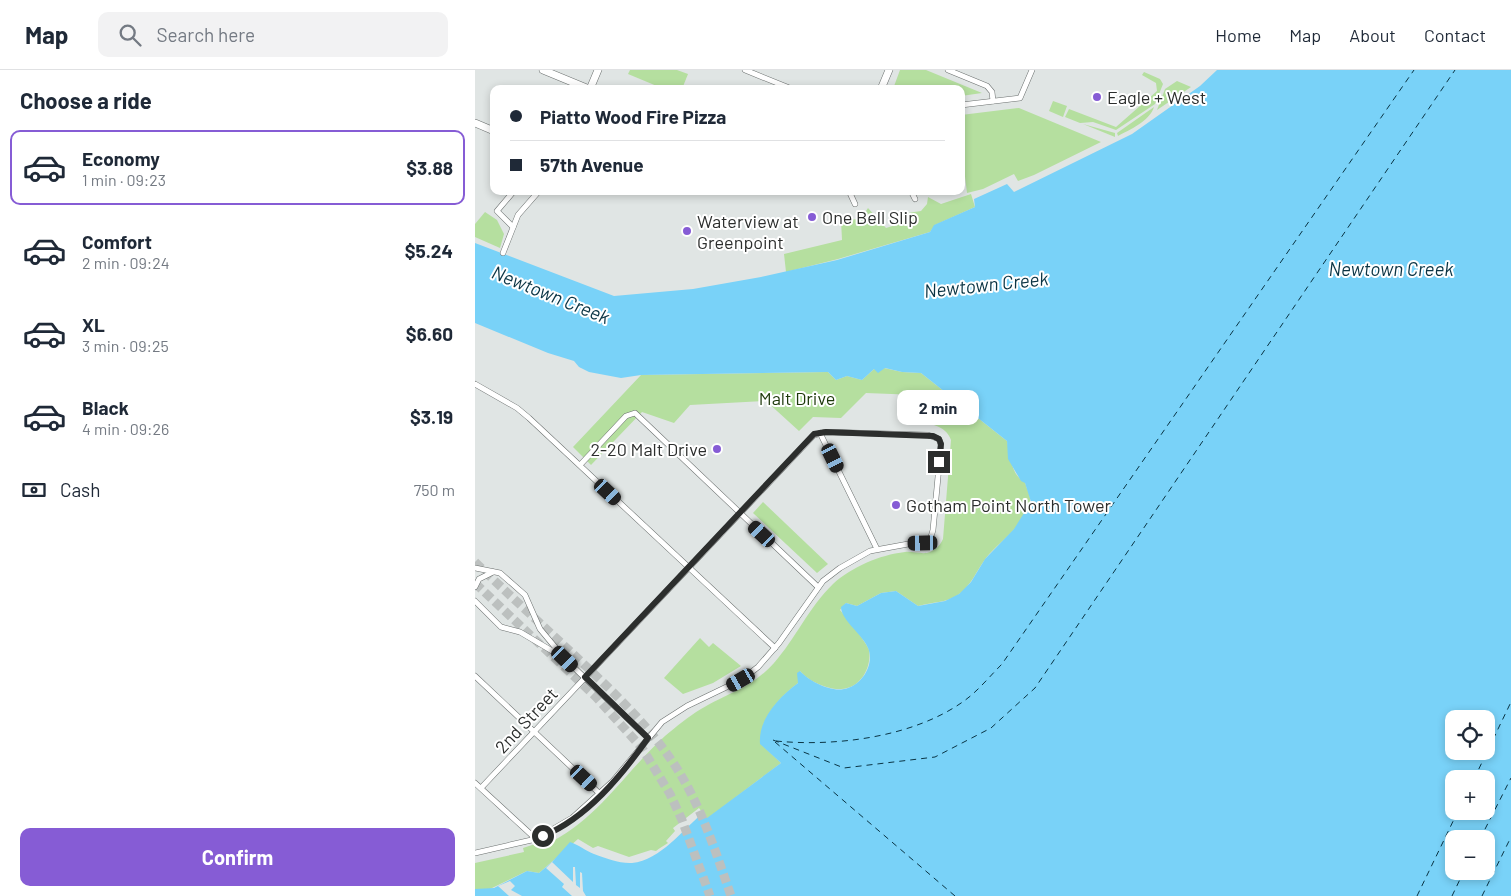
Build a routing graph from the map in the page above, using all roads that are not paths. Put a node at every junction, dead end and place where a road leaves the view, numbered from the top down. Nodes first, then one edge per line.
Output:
1 (543, 70) edge
2 (598, 70) edge
3 (745, 70) edge
4 (889, 70) edge
5 (948, 70) edge
6 (1031, 70) edge
7 (580, 85) edge
8 (592, 85) edge
9 (782, 85) edge
10 (883, 85) edge
11 (993, 101) junction
12 (965, 104) edge
13 (475, 124) edge
14 (490, 130) edge
15 (511, 195) edge
16 (536, 195) edge
17 (851, 195) edge
18 (913, 195) edge
19 (915, 199) dead end
20 (855, 204) dead end
21 (513, 226) junction
22 (503, 253) dead end
23 (475, 384) edge
24 (820, 433) junction
25 (580, 465) junction
26 (740, 513) junction
27 (877, 549) junction
28 (688, 567) junction
29 (475, 568) edge
30 (493, 572) junction
31 (475, 587) edge
32 (818, 587) junction
33 (475, 601) edge
34 (775, 648) junction
35 (565, 659) junction
36 (475, 676) edge
37 (585, 677) junction
38 (534, 732) junction
39 (648, 738) junction
40 (475, 783) edge
41 (481, 788) junction
42 (600, 794) junction
43 (536, 839) junction
44 (475, 853) edge

1 - 7 street
2 - 8 street
3 - 9 street
4 - 10 street
5 - 11 street
6 - 11 street
11 - 12 street
13 - 14 street
15 - 21 street
16 - 21 street
17 - 20 street
18 - 19 street
21 - 22 street
23 - 25 street
24 - 26 street, 2nd Street
24 - 27 street
24 - 27 street
25 - 26 street
25 - 28 street
26 - 28 street, 2nd Street
26 - 32 street
27 - 32 street
28 - 34 street
28 - 37 street, 2nd Street
29 - 30 street
30 - 31 street
30 - 35 street
32 - 34 street
33 - 35 street
34 - 39 street
35 - 37 street
36 - 38 street
37 - 38 street, 2nd Street
37 - 39 street
38 - 41 street, 2nd Street
38 - 42 street
39 - 42 street
40 - 41 street
41 - 43 street
42 - 43 street
43 - 44 street

